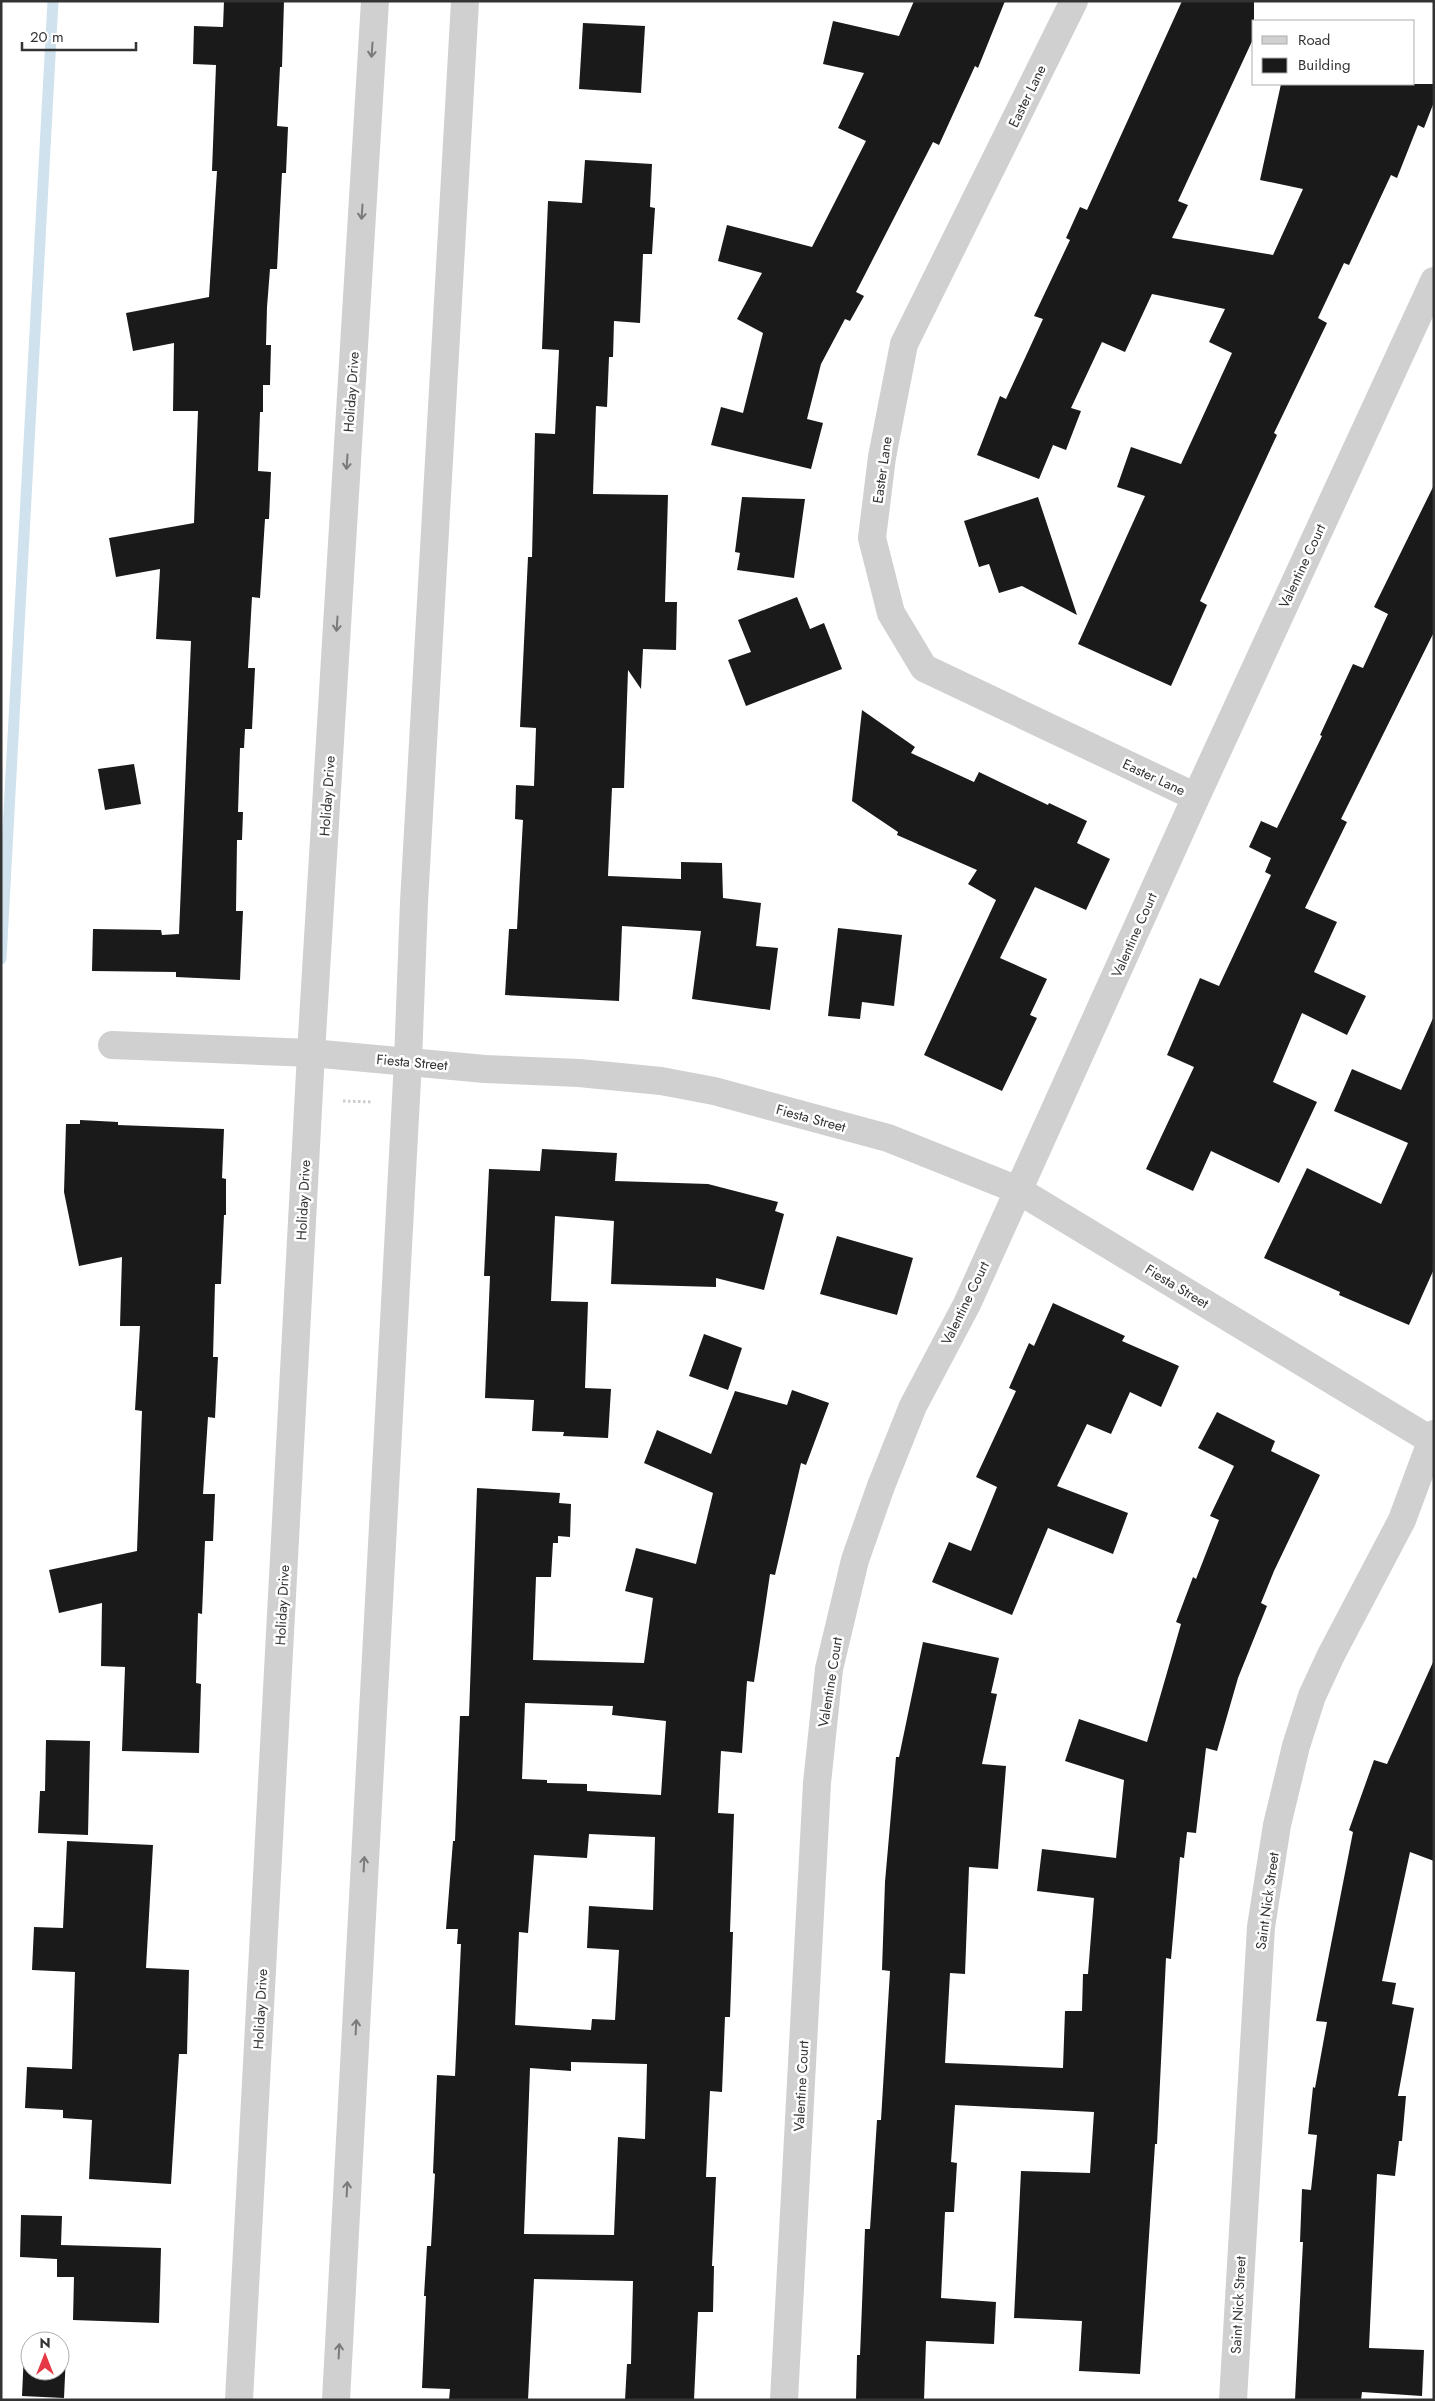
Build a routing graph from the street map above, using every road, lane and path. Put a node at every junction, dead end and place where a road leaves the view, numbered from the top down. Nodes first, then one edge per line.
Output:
1 (375, 1) edge
2 (465, 1) edge
3 (1074, 1) edge
4 (1434, 281) edge
5 (1196, 797) junction
6 (112, 1045) dead end
7 (311, 1053) junction
8 (408, 1061) junction
9 (340, 1101) dead end
10 (376, 1102) dead end
11 (1018, 1190) junction
12 (1433, 1438) edge
13 (239, 2400) edge
14 (336, 2400) edge
15 (784, 2400) edge
16 (1233, 2400) edge

1 -> 7 street, Holiday Drive
2 - 8 street
3 - 5 street, Easter Lane
4 - 5 street, Valentine Court
5 - 11 street, Valentine Court
6 - 7 street, Fiesta Street
7 - 8 street, Fiesta Street
7 - 13 street, Holiday Drive
8 - 11 street, Fiesta Street
14 -> 8 street
9 - 10 path
11 - 12 street, Fiesta Street
11 - 15 street, Valentine Court
12 - 16 street, Saint Nick Street

